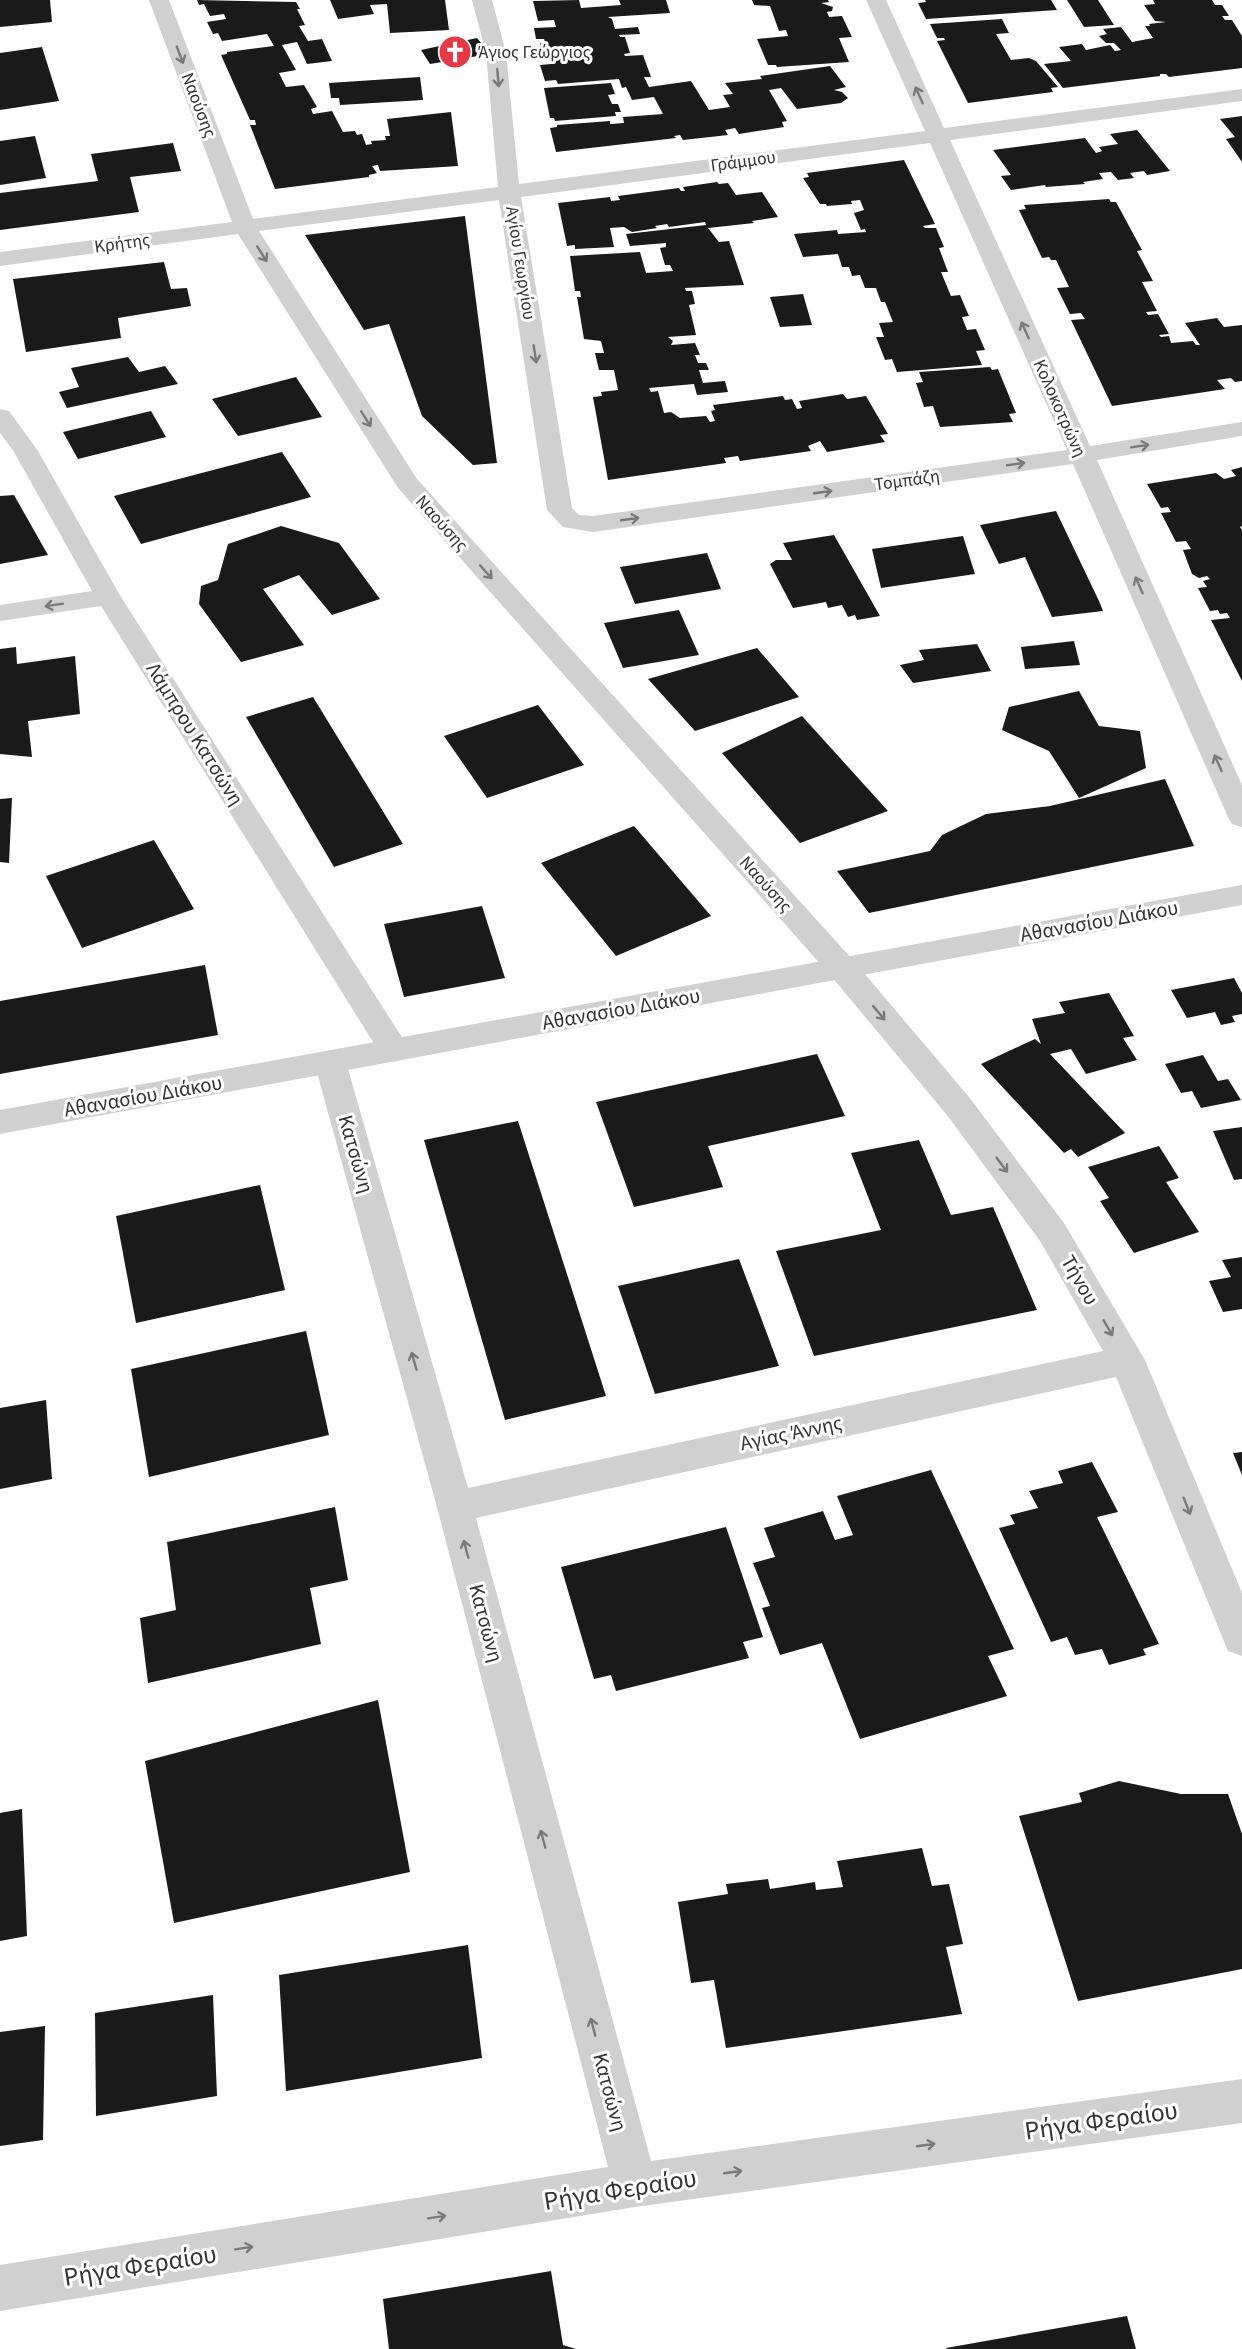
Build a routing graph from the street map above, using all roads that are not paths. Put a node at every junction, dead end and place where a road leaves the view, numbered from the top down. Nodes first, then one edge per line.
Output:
1 (159, 0) edge
2 (482, 0) edge
3 (876, 0) edge
4 (1242, 94) edge
5 (937, 135) junction
6 (509, 192) junction
7 (244, 227) junction
8 (0, 259) edge
9 (0, 416) edge
10 (1242, 429) edge
11 (1082, 455) junction
12 (572, 522) joint
13 (108, 597) junction
14 (0, 613) edge
15 (1242, 817) edge
16 (1242, 895) edge
17 (842, 968) junction
18 (394, 1050) junction
19 (330, 1062) junction
20 (0, 1122) edge
21 (1127, 1360) junction
22 (455, 1507) junction
23 (1242, 1639) edge
24 (1242, 2101) edge
25 (635, 2186) junction
26 (0, 2288) edge

1 -> 7 street, Ναούσης
2 -> 6 street, Αγίου Γεωργίου
5 -> 3 street, Κολοκοτρώνη
4 - 5 street, Γράμμου
5 - 6 street, Γράμμου
11 -> 5 street, Κολοκοτρώνη
6 - 7 street, Γράμμου
6 -> 12 street, Αγίου Γεωργίου
7 - 8 street, Κρήτης
7 -> 17 street, Ναούσης
9 - 13 street, Λάμπρου Κατσώνη
11 -> 10 street, Τομπάζη
12 -> 11 street, Τομπάζη
15 -> 11 street, Κολοκοτρώνη
13 -> 14 street
13 - 18 street, Λάμπρου Κατσώνη
16 - 17 street, Αθανασίου Διάκου
17 - 18 street, Αθανασίου Διάκου
17 -> 21 street, Τήνου
18 - 19 street, Αθανασίου Διάκου
19 - 20 street, Αθανασίου Διάκου
22 -> 19 street, Κατσώνη
21 - 22 street, Αγίας Άννης
21 -> 23 street, Τήνου
25 -> 22 street, Κατσώνη
25 -> 24 street, Ρήγα Φεραίου
26 -> 25 street, Ρήγα Φεραίου

